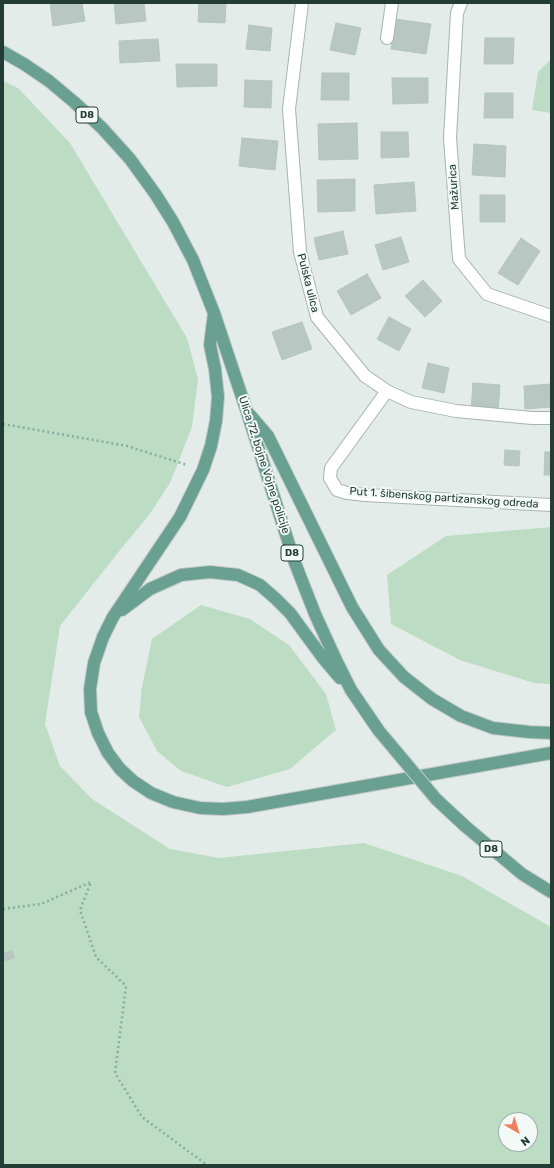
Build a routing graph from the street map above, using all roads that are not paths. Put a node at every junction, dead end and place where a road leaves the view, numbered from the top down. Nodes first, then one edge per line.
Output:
1 (302, 3) edge
2 (392, 3) edge
3 (461, 3) edge
4 (387, 38) dead end
5 (3, 52) edge
6 (214, 313) junction
7 (551, 316) edge
8 (387, 391) junction
9 (247, 412) junction
10 (551, 418) edge
11 (551, 505) edge
12 (113, 617) junction
13 (351, 690) junction
14 (551, 733) edge
15 (551, 753) edge
16 (551, 892) edge

1 - 8 street, Pulska ulica
2 - 4 street
3 - 7 street, Mažurica
5 - 6 main road, Ulica 72. bojne Vojne policije / D8
6 - 9 main road, Ulica 72. bojne Vojne policije / D8
6 - 12 main road
8 - 10 street, Pulska ulica
8 - 11 street, Put 1. šibenskog partizanskog odreda
9 - 13 main road, Ulica 72. bojne Vojne policije / D8
9 - 14 main road
12 - 13 main road
12 - 15 main road
13 - 16 main road, Ulica 72. bojne Vojne policije / D8, bridge

